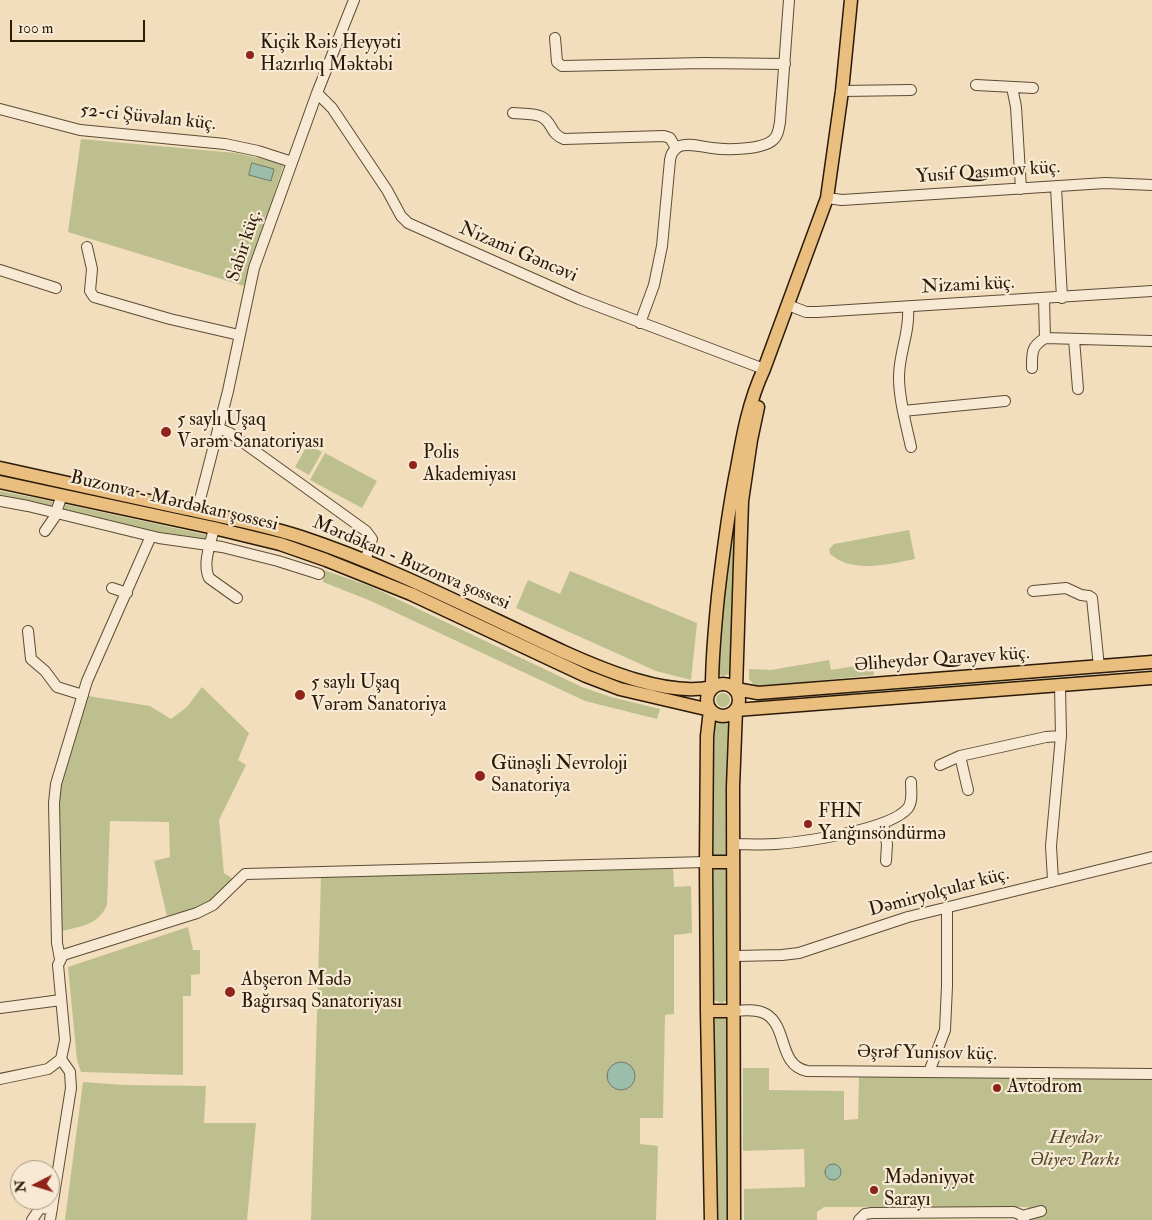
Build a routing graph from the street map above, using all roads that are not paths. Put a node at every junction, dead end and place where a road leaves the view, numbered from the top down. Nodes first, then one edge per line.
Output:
1 (354, 0) edge
2 (789, 0) edge
3 (851, 0) edge
4 (555, 38) dead end
5 (785, 64) junction
6 (976, 85) dead end
7 (1012, 87) junction
8 (1033, 88) dead end
9 (911, 90) dead end
10 (842, 91) junction
11 (317, 93) junction
12 (0, 109) edge
13 (513, 113) dead end
14 (676, 148) junction
15 (292, 162) junction
16 (1152, 185) edge
17 (1056, 187) junction
18 (1021, 189) junction
19 (827, 198) junction
20 (87, 247) dead end
21 (0, 270) edge
22 (56, 288) dead end
23 (1152, 292) edge
24 (1062, 298) junction
25 (1044, 299) junction
26 (788, 305) junction
27 (908, 307) junction
28 (640, 323) junction
29 (239, 336) junction
30 (1045, 338) junction
31 (1074, 339) junction
32 (1152, 341) edge
33 (1032, 368) dead end
34 (764, 370) junction
35 (1078, 389) dead end
36 (1005, 401) dead end
37 (903, 411) junction
38 (218, 428) junction
39 (911, 447) dead end
40 (0, 468) edge
41 (0, 482) edge
42 (62, 495) junction
43 (0, 501) edge
44 (197, 511) junction
45 (56, 514) junction
46 (214, 528) junction
47 (46, 531) dead end
48 (151, 536) junction
49 (210, 545) junction
50 (365, 561) junction
51 (318, 574) dead end
52 (112, 588) dead end
53 (1033, 591) dead end
54 (127, 593) junction
55 (237, 598) dead end
56 (28, 631) dead end
57 (1152, 662) edge
58 (1099, 666) junction
59 (1152, 678) edge
60 (905, 682) junction
61 (1060, 686) junction
62 (712, 687) junction
63 (736, 689) junction
64 (83, 695) junction
65 (906, 697) junction
66 (710, 710) junction
67 (736, 710) junction
68 (1061, 736) junction
69 (960, 756) junction
70 (940, 765) dead end
71 (911, 782) dead end
72 (968, 790) dead end
73 (883, 823) junction
74 (733, 844) junction
75 (1152, 857) edge
76 (886, 861) dead end
77 (706, 862) junction
78 (734, 862) junction
79 (1053, 880) junction
80 (947, 908) junction
81 (735, 956) junction
82 (60, 958) junction
83 (61, 1000) junction
84 (0, 1008) edge
85 (707, 1011) junction
86 (735, 1011) junction
87 (61, 1059) junction
88 (929, 1072) junction
89 (1152, 1074) edge
90 (0, 1079) edge
91 (60, 1160) edge
92 (1041, 1211) dead end
93 (936, 1217) edge
94 (1023, 1218) edge
95 (711, 1220) edge
96 (734, 1220) edge
97 (859, 1220) edge

1 - 11 street, Sabir küç.
2 - 5 street
3 - 10 main road
4 - 5 street
5 - 14 street
6 - 7 street
7 - 8 street
7 - 18 street
9 - 10 street
10 - 19 main road
11 - 15 street, Sabir küç.
11 - 28 street, Nizami Gəncəvi
12 - 15 street, 52-ci Şüvəlan küç.
13 - 14 street
14 - 28 street
15 - 29 street, Sabir küç.
16 - 17 street, Yusif Qasımov küç.
17 - 18 street, Yusif Qasımov küç.
17 - 24 street
18 - 19 street, Yusif Qasımov küç.
19 - 26 main road
20 - 29 street
21 - 22 street
23 - 24 street, Nizami küç.
24 - 25 street, Nizami küç.
25 - 27 street, Nizami küç.
25 - 30 street
26 - 27 street, Nizami küç.
26 - 34 main road
27 - 37 street
28 - 34 street, Nizami Gəncəvi
29 - 38 street, Sabir küç.
30 - 31 street
30 - 33 street
31 - 32 street
31 - 35 street
34 - 62 main road
34 - 63 main road
36 - 37 street
37 - 39 street
38 - 44 street, Sabir küç.
38 - 50 street
40 - 44 main road, Mərdəkan - Buzonva şossesi
41 - 42 main road, Buzonva - Mərdəkan şossesi
42 - 45 street
42 - 46 main road, Buzonva - Mərdəkan şossesi
43 - 45 street
44 - 50 main road, Mərdəkan - Buzonva şossesi
45 - 47 street
45 - 48 street
46 - 49 street
46 - 66 main road, Buzonva - Mərdəkan şossesi
48 - 49 street
48 - 54 street
49 - 51 street
49 - 55 street
50 - 62 main road, Mərdəkan - Buzonva şossesi
52 - 54 street
53 - 58 street
54 - 64 street
56 - 64 street
57 - 58 main road, Əliheydər Qarayev küç.
58 - 60 main road, Əliheydər Qarayev küç.
59 - 61 main road, Əliheydər Qarayev küç.
60 - 63 main road, Əliheydər Qarayev küç.
60 - 65 main road
61 - 65 main road, Əliheydər Qarayev küç.
61 - 68 street
62 - 63 main road
62 - 66 main road
63 - 67 main road
64 - 82 street
65 - 67 main road, Əliheydər Qarayev küç.
66 - 67 main road
66 - 77 main road
67 - 74 main road
68 - 69 street
68 - 79 street
69 - 70 street
69 - 72 street
71 - 73 street
73 - 74 street
73 - 76 street
74 - 78 main road
75 - 79 street, Dəmiryolçular küç.
77 - 78 main road
77 - 82 street
77 - 85 main road
78 - 81 main road
79 - 80 street, Dəmiryolçular küç.
80 - 81 street, Dəmiryolçular küç.
80 - 88 street
81 - 86 main road
82 - 83 street
83 - 84 street
83 - 87 street
85 - 86 main road
85 - 95 main road
86 - 88 street, Əşrəf Yunisov küç.
86 - 96 main road
87 - 90 street
87 - 91 street
88 - 89 street, Əşrəf Yunisov küç.
92 - 94 street
93 - 94 street
93 - 97 street

